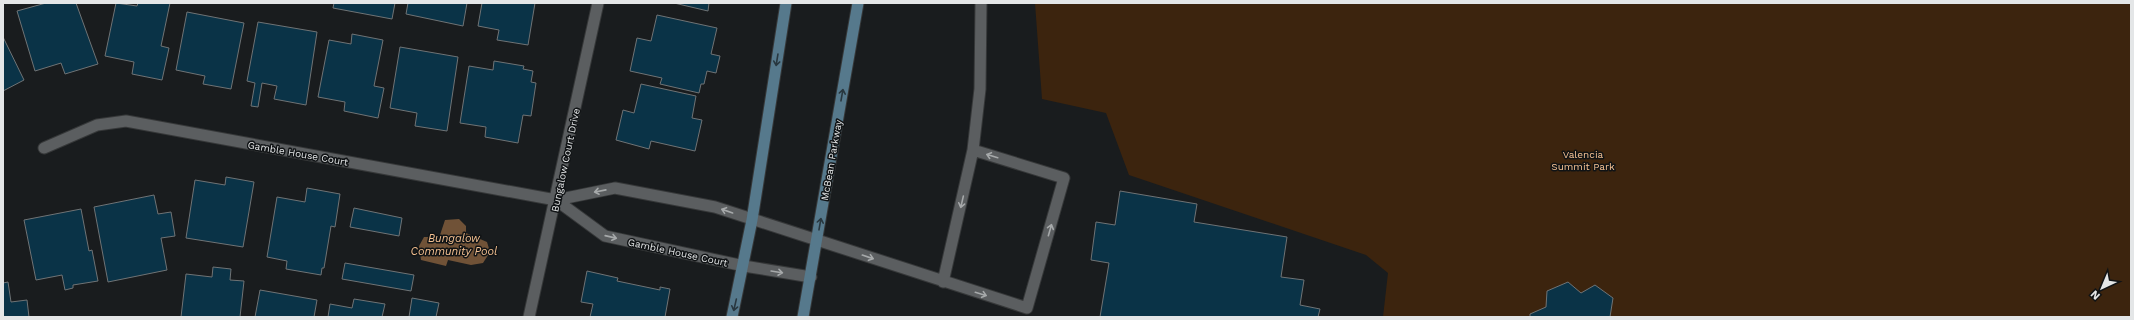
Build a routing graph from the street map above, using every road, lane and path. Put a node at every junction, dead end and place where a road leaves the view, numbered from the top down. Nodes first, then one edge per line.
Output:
1 (598, 3) edge
2 (786, 3) edge
3 (858, 3) edge
4 (981, 3) edge
5 (44, 148) dead end
6 (973, 150) junction
7 (556, 200) junction
8 (752, 220) junction
9 (817, 240) junction
10 (744, 266) junction
11 (811, 277) junction
12 (943, 282) junction
13 (529, 317) edge
14 (732, 317) edge
15 (803, 317) edge

1 - 7 street, Bungalow Court Drive
2 -> 8 main road
9 -> 3 main road, McBean Parkway
4 - 6 street
5 - 7 street, Gamble House Court
6 -> 12 street
12 -> 6 street, Gamble House Court
8 -> 7 street, Gamble House Court
7 -> 10 street, Gamble House Court
7 - 13 street, Bungalow Court Drive
8 - 9 street, Gamble House Court
8 - 10 main road
9 - 11 main road, McBean Parkway
9 -> 12 street, Gamble House Court
10 -> 11 street, Gamble House Court
10 -> 14 main road
11 - 15 main road, McBean Parkway

